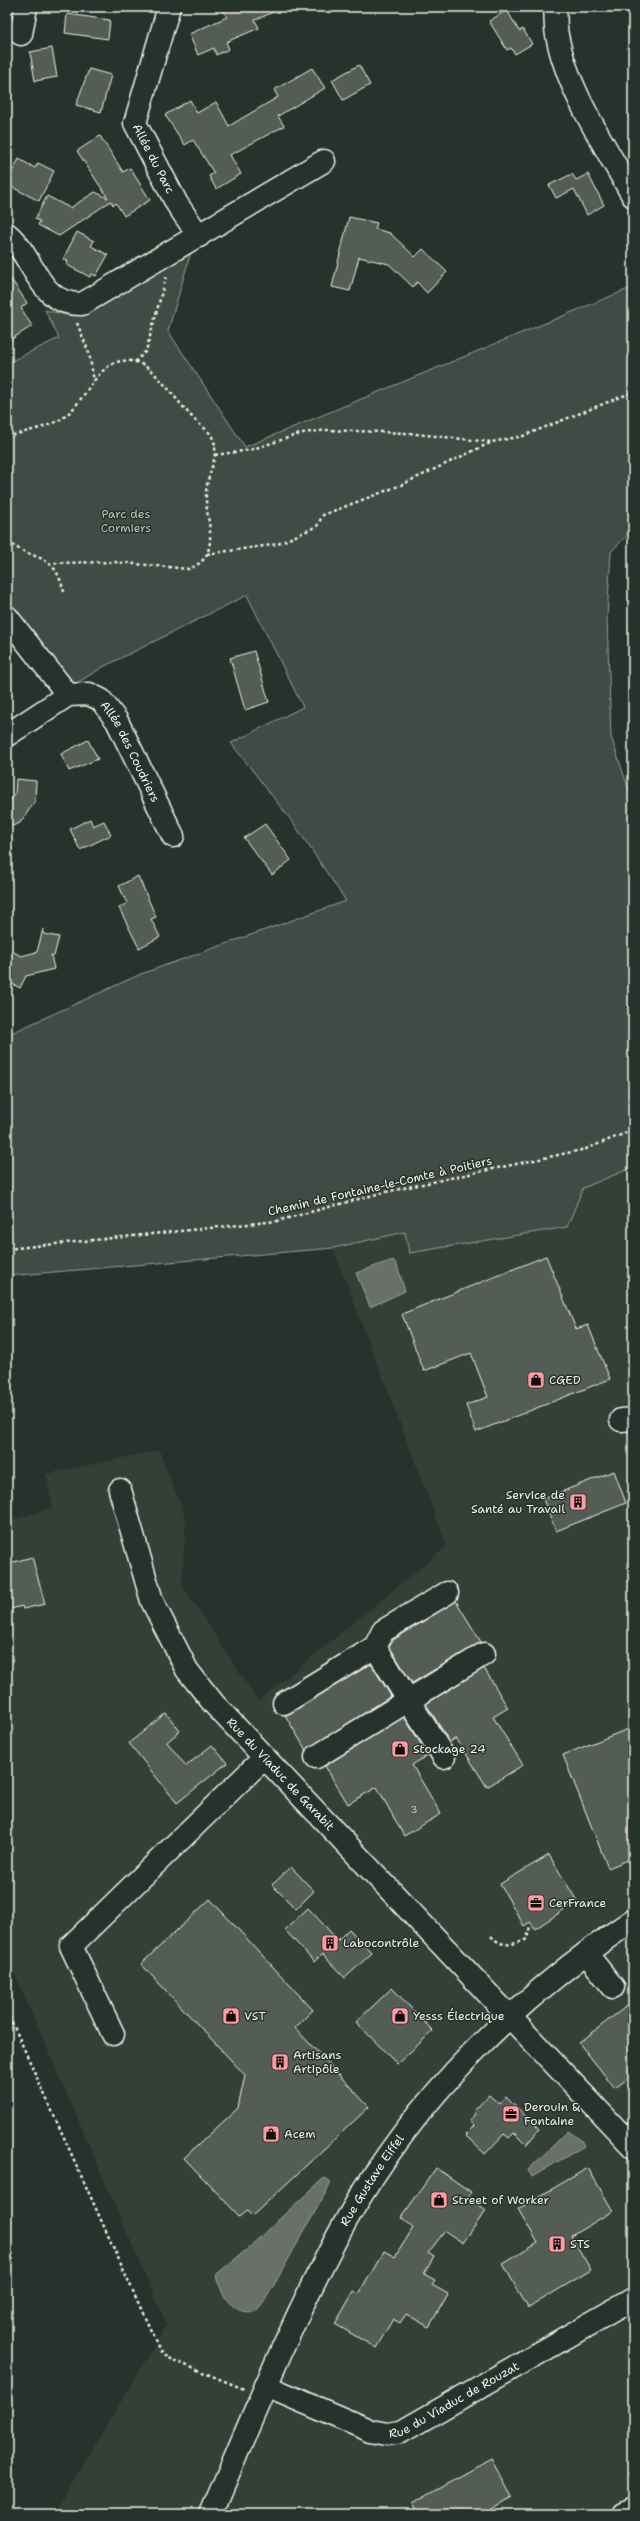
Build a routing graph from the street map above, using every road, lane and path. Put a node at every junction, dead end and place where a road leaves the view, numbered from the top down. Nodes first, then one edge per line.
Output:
1 (26, 7) edge
2 (169, 7) edge
3 (555, 7) edge
4 (21, 34) dead end
5 (324, 161) dead end
6 (633, 196) edge
7 (7, 234) edge
8 (199, 236) junction
9 (172, 252) junction
10 (68, 304) junction
11 (135, 362) junction
12 (94, 381) junction
13 (633, 392) edge
14 (7, 437) edge
15 (492, 442) junction
16 (215, 455) junction
17 (7, 541) edge
18 (206, 554) junction
19 (52, 563) junction
20 (64, 592) dead end
21 (7, 617) edge
22 (68, 695) junction
23 (7, 735) edge
24 (173, 836) dead end
25 (633, 1130) edge
26 (7, 1249) edge
27 (120, 1490) dead end
28 (447, 1593) dead end
29 (375, 1647) junction
30 (484, 1654) dead end
31 (408, 1700) junction
32 (284, 1703) dead end
33 (316, 1757) dead end
34 (444, 1757) dead end
35 (264, 1758) junction
36 (633, 1920) edge
37 (530, 1926) dead end
38 (491, 1936) dead end
39 (586, 1953) junction
40 (613, 1987) dead end
41 (7, 2011) edge
42 (509, 2016) junction
43 (113, 2034) dead end
44 (633, 2148) edge
45 (633, 2299) edge
46 (256, 2388) junction
47 (633, 2509) edge
48 (211, 2514) edge
49 (623, 2514) edge

1 - 4 street
2 - 8 street, Allée du Parc
3 - 6 street
5 - 8 street
7 - 10 street
8 - 9 street
9 - 10 street
9 - 11 path
10 - 12 path
11 - 12 path
11 - 16 path
12 - 14 path
13 - 15 path
15 - 16 path
15 - 18 path
16 - 18 path
17 - 19 path
18 - 19 path
19 - 20 path
21 - 22 street
22 - 23 street
22 - 24 street, Allée des Coudriers
25 - 26 path, Chemin de Fontaine-le-Comte à Poitiers
27 - 35 street, Rue du Viaduc de Garabit
28 - 29 street
29 - 31 street
29 - 32 street
30 - 31 street
31 - 33 street
31 - 34 street
35 - 42 street, Rue du Viaduc de Garabit
35 - 43 street
36 - 39 street, Rue Gustave Eiffel
37 - 38 path
39 - 40 street
39 - 42 street, Rue Gustave Eiffel
41 - 46 path
42 - 44 street
42 - 46 street, Rue Gustave Eiffel
45 - 46 street, Rue du Viaduc de Rouzat
46 - 48 street, Rue Gustave Eiffel
47 - 49 street

